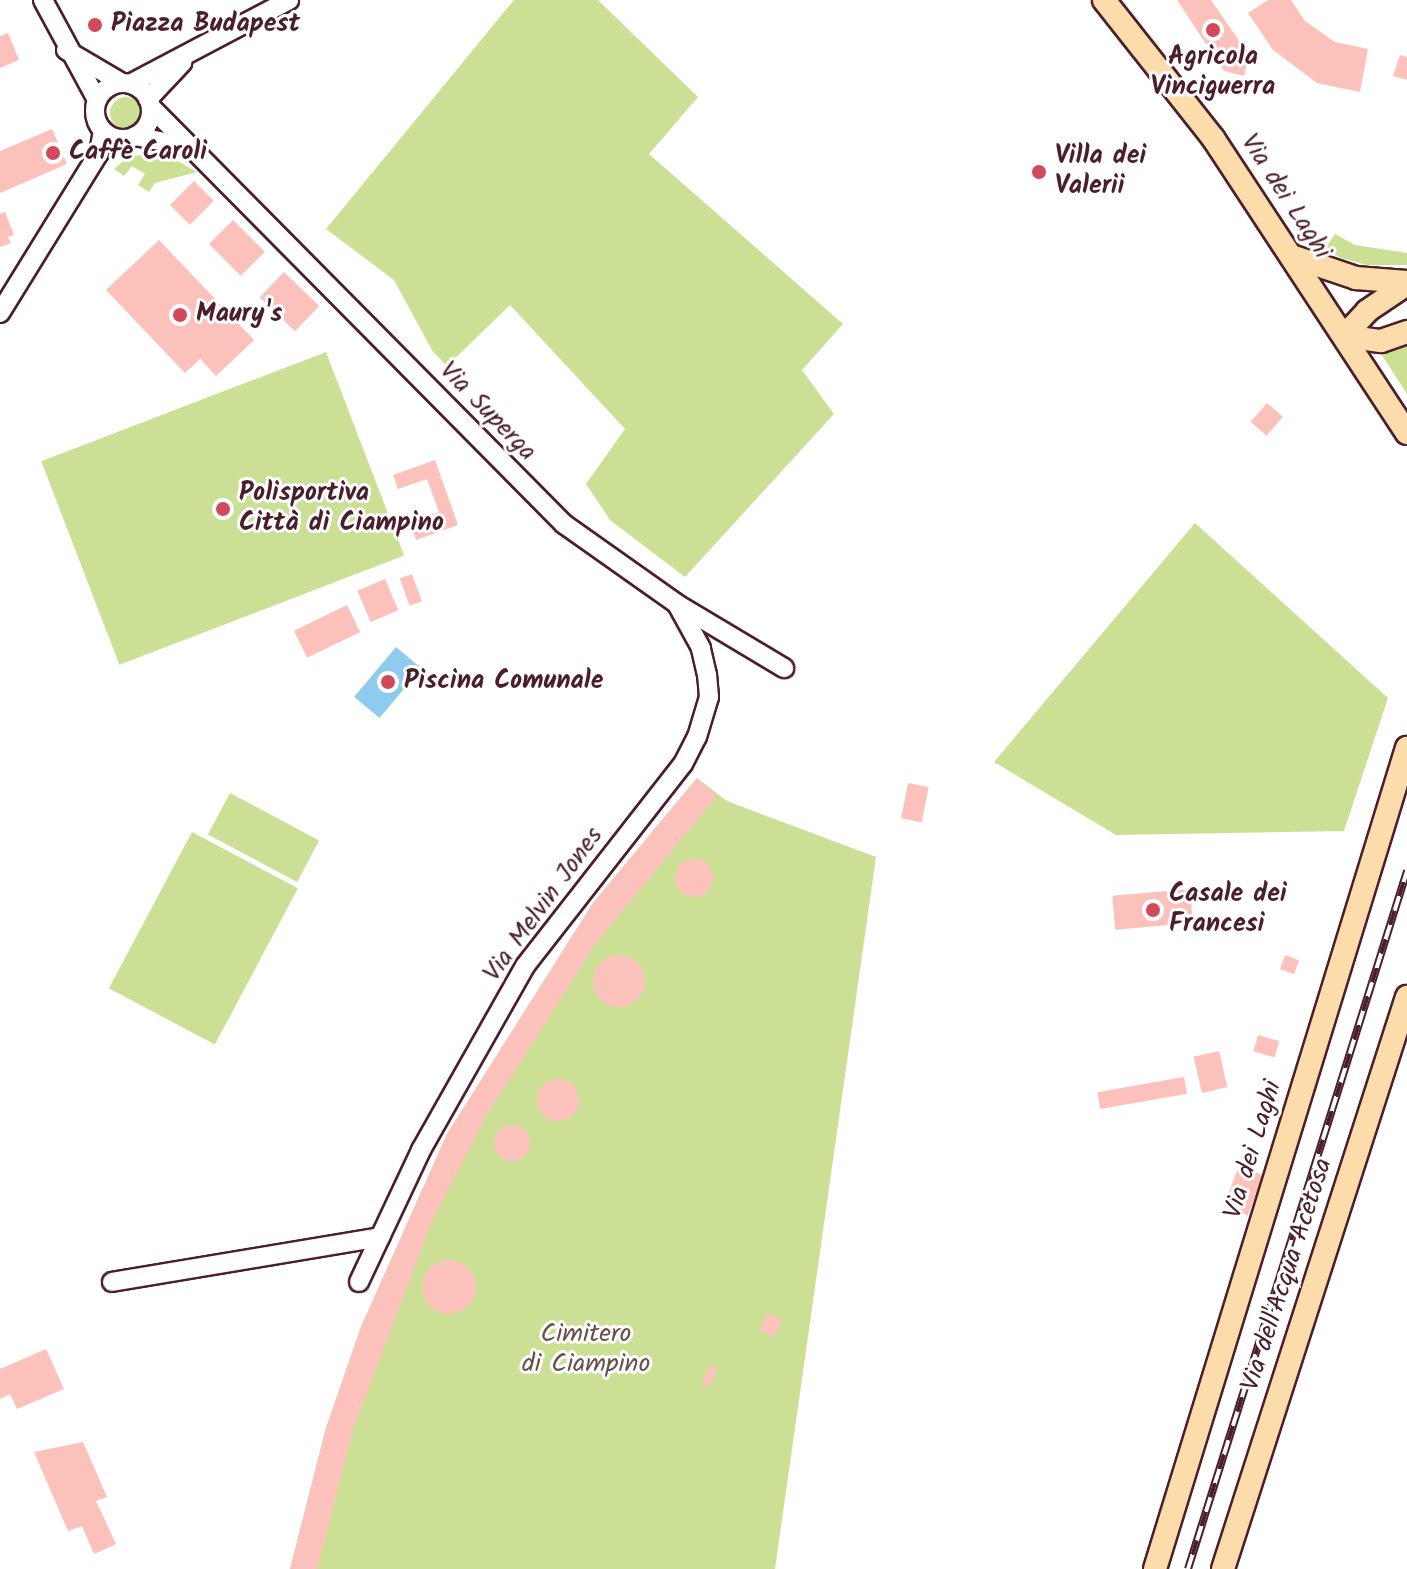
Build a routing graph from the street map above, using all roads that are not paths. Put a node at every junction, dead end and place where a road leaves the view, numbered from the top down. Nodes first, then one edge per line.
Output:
1 (43, 0) edge
2 (289, 0) edge
3 (1104, 0) edge
4 (66, 50) junction
5 (189, 56) junction
6 (126, 83) junction
7 (97, 100) junction
8 (150, 103) junction
9 (103, 131) junction
10 (130, 138) junction
11 (189, 147) junction
12 (99, 153) junction
13 (1290, 256) junction
14 (1407, 283) edge
15 (0, 313) edge
16 (1407, 332) edge
17 (1344, 336) junction
18 (1407, 433) edge
19 (677, 604) junction
20 (784, 668) dead end
21 (1407, 748) edge
22 (1407, 997) edge
23 (380, 1237) junction
24 (112, 1282) dead end
25 (359, 1282) dead end
26 (1155, 1569) edge
27 (1223, 1569) edge

1 - 4 street
2 - 5 street
3 - 13 main road, Via dei Laghi
4 - 6 street
4 - 7 street
5 - 6 street
5 - 8 street
6 - 7 street
6 - 8 street
7 - 9 street
8 - 10 street
8 - 11 street, Via Superga
9 - 10 street
9 - 12 street
10 - 11 street
10 - 12 street
11 - 19 street, Via Superga
12 - 15 street
13 - 14 main road
13 - 17 main road, Via dei Laghi
14 - 17 main road
16 - 17 main road
17 - 18 main road, Via dei Laghi
19 - 20 street, Via Superga
19 - 23 street, Via Melvin Jones
21 - 26 main road, Via dei Laghi
22 - 27 main road, Via dell'Acqua Acetosa
23 - 24 street
23 - 25 street, Via Melvin Jones

